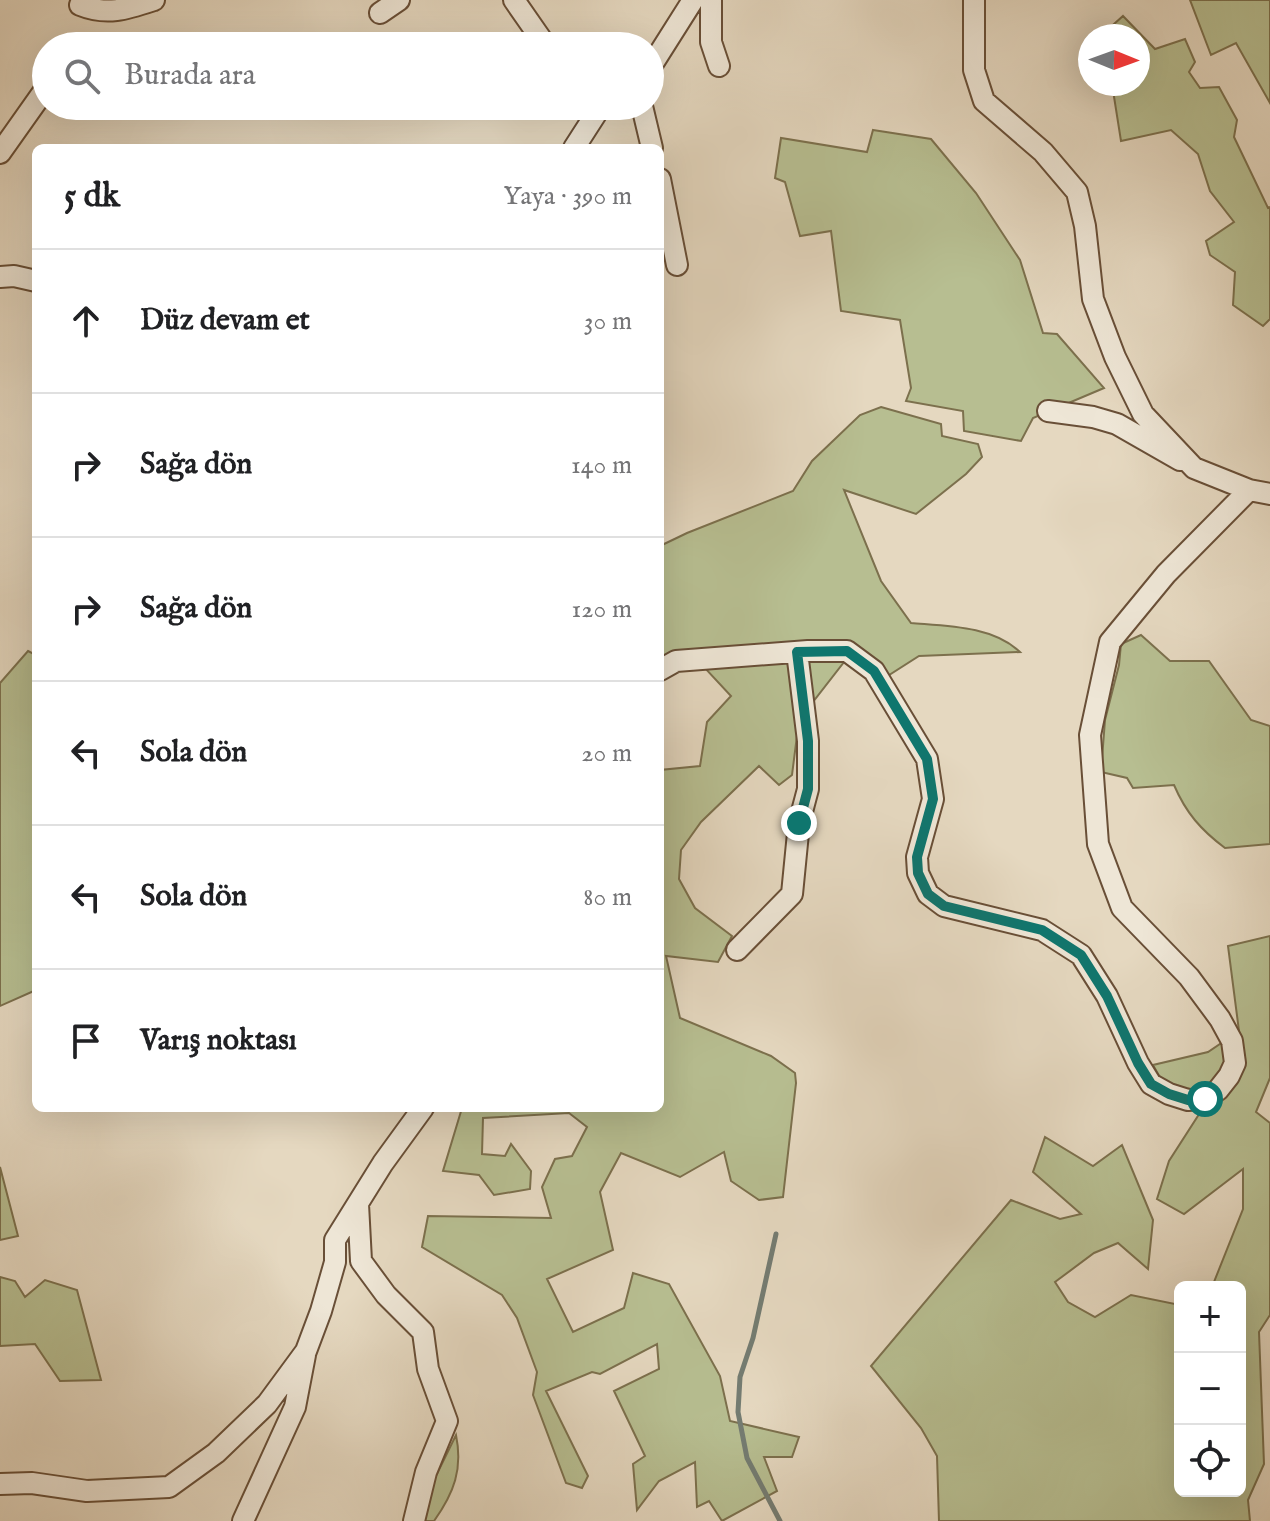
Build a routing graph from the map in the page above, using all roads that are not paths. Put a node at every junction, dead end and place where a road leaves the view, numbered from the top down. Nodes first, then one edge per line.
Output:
1 (154, 0) edge
2 (399, 0) edge
3 (514, 0) edge
4 (693, 0) edge
5 (711, 0) edge
6 (974, 0) edge
7 (80, 5) dead end
8 (380, 13) dead end
9 (532, 32) edge
10 (664, 46) edge
11 (719, 66) dead end
12 (32, 108) edge
13 (592, 120) edge
14 (645, 120) edge
15 (577, 144) edge
16 (651, 144) edge
17 (0, 153) edge
18 (664, 199) edge
19 (677, 265) dead end
20 (0, 277) edge
21 (32, 280) edge
22 (1048, 411) dead end
23 (1194, 468) junction
24 (1249, 490) junction
25 (1270, 494) edge
26 (797, 652) junction
27 (664, 668) edge
28 (737, 950) dead end
29 (420, 1112) edge
30 (358, 1204) junction
31 (306, 1351) junction
32 (0, 1484) edge
33 (243, 1521) edge
34 (414, 1521) edge

1 - 7 street
2 - 8 street
3 - 9 street
4 - 10 street
5 - 11 street
6 - 23 street
12 - 17 street
13 - 15 street
14 - 16 street
18 - 19 street
20 - 21 street
22 - 23 street
23 - 24 street
24 - 25 street
24 - 26 street
26 - 27 street
26 - 28 street
29 - 30 street
30 - 31 street
30 - 34 street
31 - 32 street
31 - 33 street

